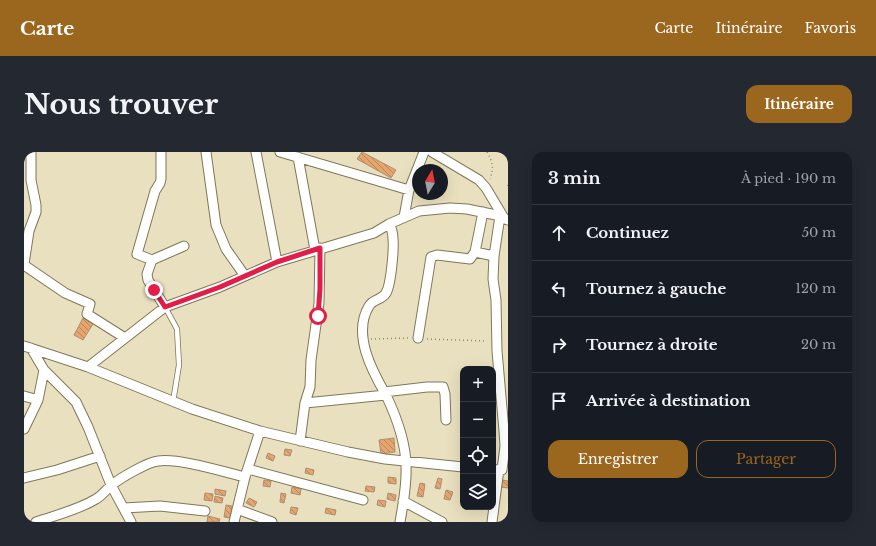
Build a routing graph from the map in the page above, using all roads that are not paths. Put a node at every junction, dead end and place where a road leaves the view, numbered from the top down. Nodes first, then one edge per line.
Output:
1 (31, 152) edge
2 (161, 152) edge
3 (206, 152) edge
4 (256, 152) edge
5 (280, 152) edge
6 (424, 152) edge
7 (432, 152) edge
8 (298, 156) junction
9 (409, 190) junction
10 (483, 212) junction
11 (404, 217) junction
12 (504, 218) edge
13 (389, 224) junction
14 (184, 246) dead end
15 (318, 249) junction
16 (476, 252) junction
17 (494, 256) junction
18 (152, 260) junction
19 (277, 262) junction
20 (24, 264) edge
21 (245, 276) junction
22 (165, 307) junction
23 (125, 338) junction
24 (418, 338) road end
25 (27, 347) edge
26 (88, 367) junction
27 (44, 370) junction
28 (385, 394) junction
29 (24, 396) edge
30 (38, 400) junction
31 (173, 402) junction
32 (305, 403) junction
33 (446, 420) dead end
34 (24, 430) edge
35 (260, 431) junction
36 (300, 441) junction
37 (100, 456) junction
38 (406, 460) junction
39 (460, 467) edge
40 (501, 469) edge
41 (246, 473) junction
42 (24, 478) edge
43 (112, 485) junction
44 (363, 500) dead end
45 (403, 501) junction
46 (124, 508) junction
47 (237, 509) junction
48 (205, 511) dead end
49 (51, 520) edge
50 (36, 522) edge
51 (131, 522) edge
52 (234, 522) edge
53 (272, 522) edge
54 (400, 522) edge
55 (442, 522) edge
56 (492, 522) edge

1 - 20 street
2 - 18 street
3 - 21 street
4 - 19 street
5 - 8 street
6 - 9 street
7 - 12 street
8 - 9 street
8 - 15 street
9 - 11 street
10 - 11 street
10 - 12 street
10 - 16 street
11 - 13 street
12 - 17 street
13 - 15 street
13 - 28 street
14 - 18 street
15 - 19 street
15 - 32 street
16 - 17 street
16 - 24 street
17 - 40 street
18 - 22 street
19 - 21 street
20 - 23 street
21 - 22 street
22 - 23 street
22 - 31 lane
23 - 26 street
25 - 26 street
25 - 27 street
26 - 31 street
27 - 30 street
27 - 37 street
28 - 32 street
28 - 33 street
28 - 38 street
29 - 30 street
30 - 34 street
31 - 35 street
32 - 36 street
35 - 36 street
35 - 41 street
36 - 38 street
37 - 42 street
37 - 43 street
38 - 39 street
38 - 45 street
40 - 56 street
41 - 43 street
41 - 44 street
41 - 47 street
43 - 46 street
43 - 49 street
45 - 54 street
45 - 55 street
46 - 48 street
46 - 51 street
47 - 52 street
47 - 53 street
49 - 50 street

